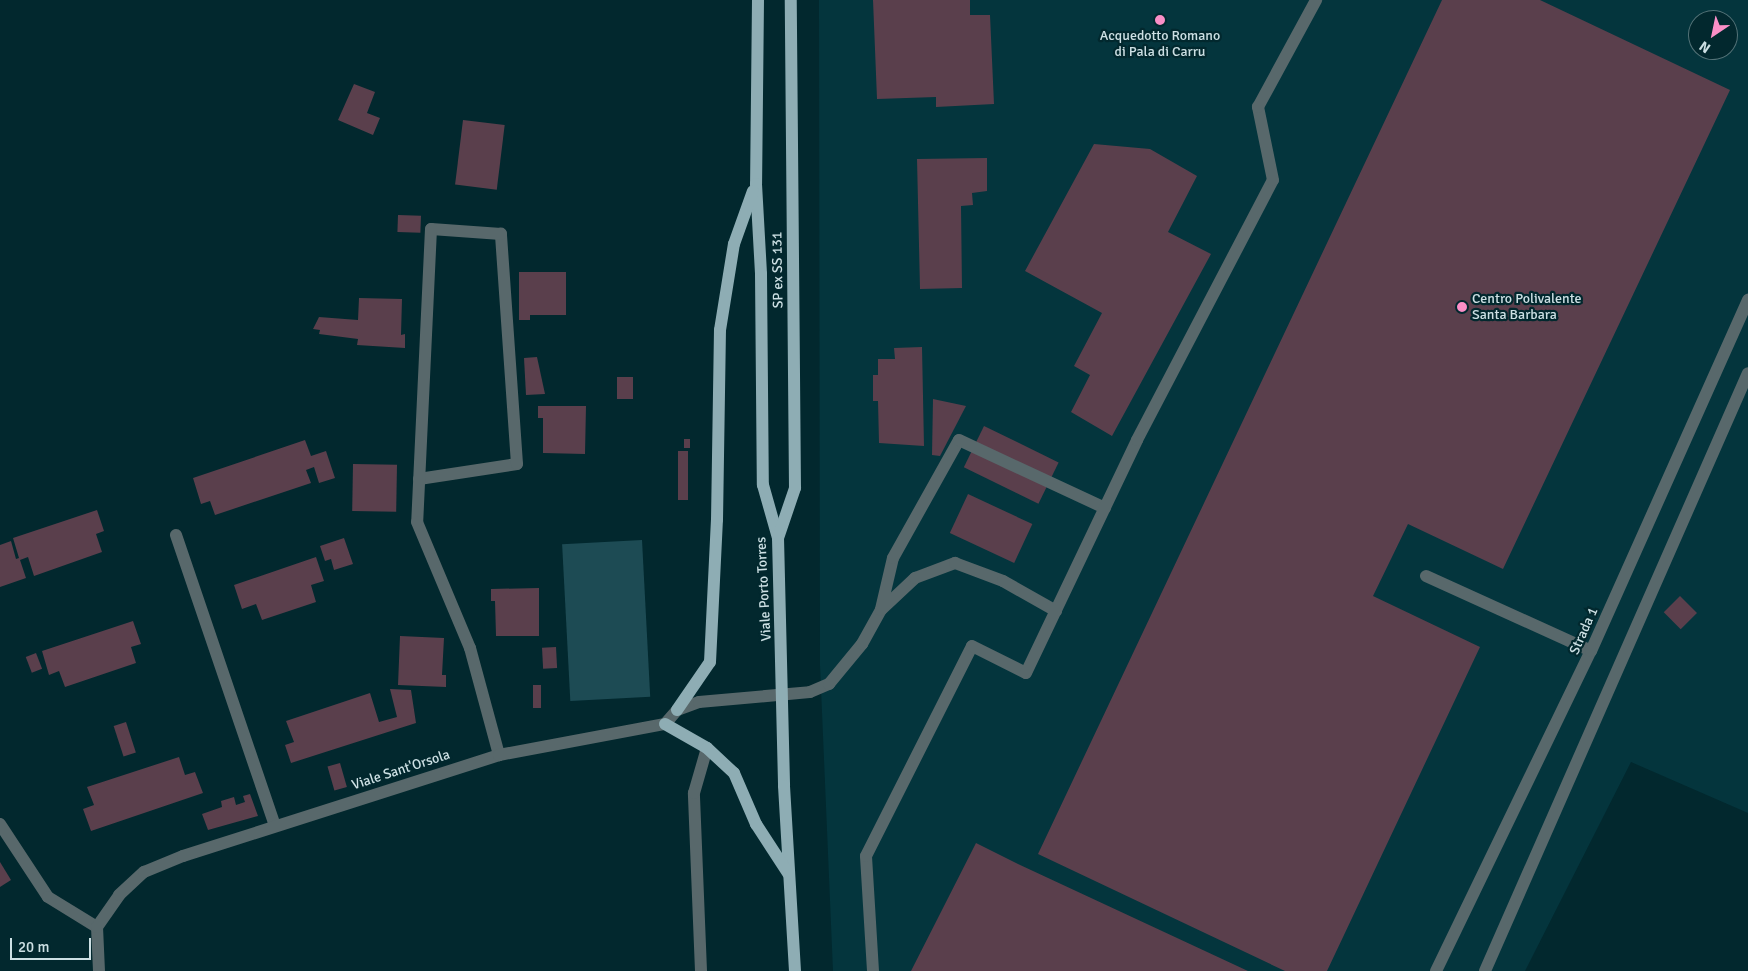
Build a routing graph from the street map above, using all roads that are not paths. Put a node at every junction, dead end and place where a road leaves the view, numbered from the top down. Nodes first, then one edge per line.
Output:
1 (758, 0) edge
2 (791, 0) edge
3 (1316, 0) edge
4 (756, 184) junction
5 (1748, 300) edge
6 (1748, 373) edge
7 (419, 479) junction
8 (1105, 508) junction
9 (176, 535) dead end
10 (778, 538) junction
11 (1426, 576) dead end
12 (881, 610) junction
13 (1056, 611) junction
14 (1592, 651) junction
15 (783, 696) junction
16 (676, 710) junction
17 (665, 724) junction
18 (707, 748) junction
19 (499, 755) junction
20 (0, 824) edge
21 (275, 826) junction
22 (788, 874) junction
23 (97, 927) junction
24 (99, 971) edge
25 (701, 971) edge
26 (795, 971) edge
27 (873, 971) edge
28 (1436, 971) edge
29 (1485, 971) edge

1 - 4 main road
2 - 10 main road, SP ex SS 131
3 - 8 street
4 - 10 main road, Viale Porto Torres
4 - 16 main road
5 - 14 street, Strada 1
6 - 29 street
7 - 7 street
7 - 19 street
8 - 12 street
8 - 13 street
9 - 21 street
10 - 15 main road, Viale Porto Torres
11 - 14 street
12 - 13 street
12 - 15 street
13 - 27 street
14 - 28 street, Strada 1
15 - 16 street
15 - 22 main road, Viale Porto Torres
16 - 17 street
17 - 18 main road
17 - 19 street, Viale Sant'Orsola
18 - 22 main road
18 - 25 street
19 - 21 street, Viale Sant'Orsola
20 - 23 street
21 - 23 street, Viale Sant'Orsola
22 - 26 main road
23 - 24 street

